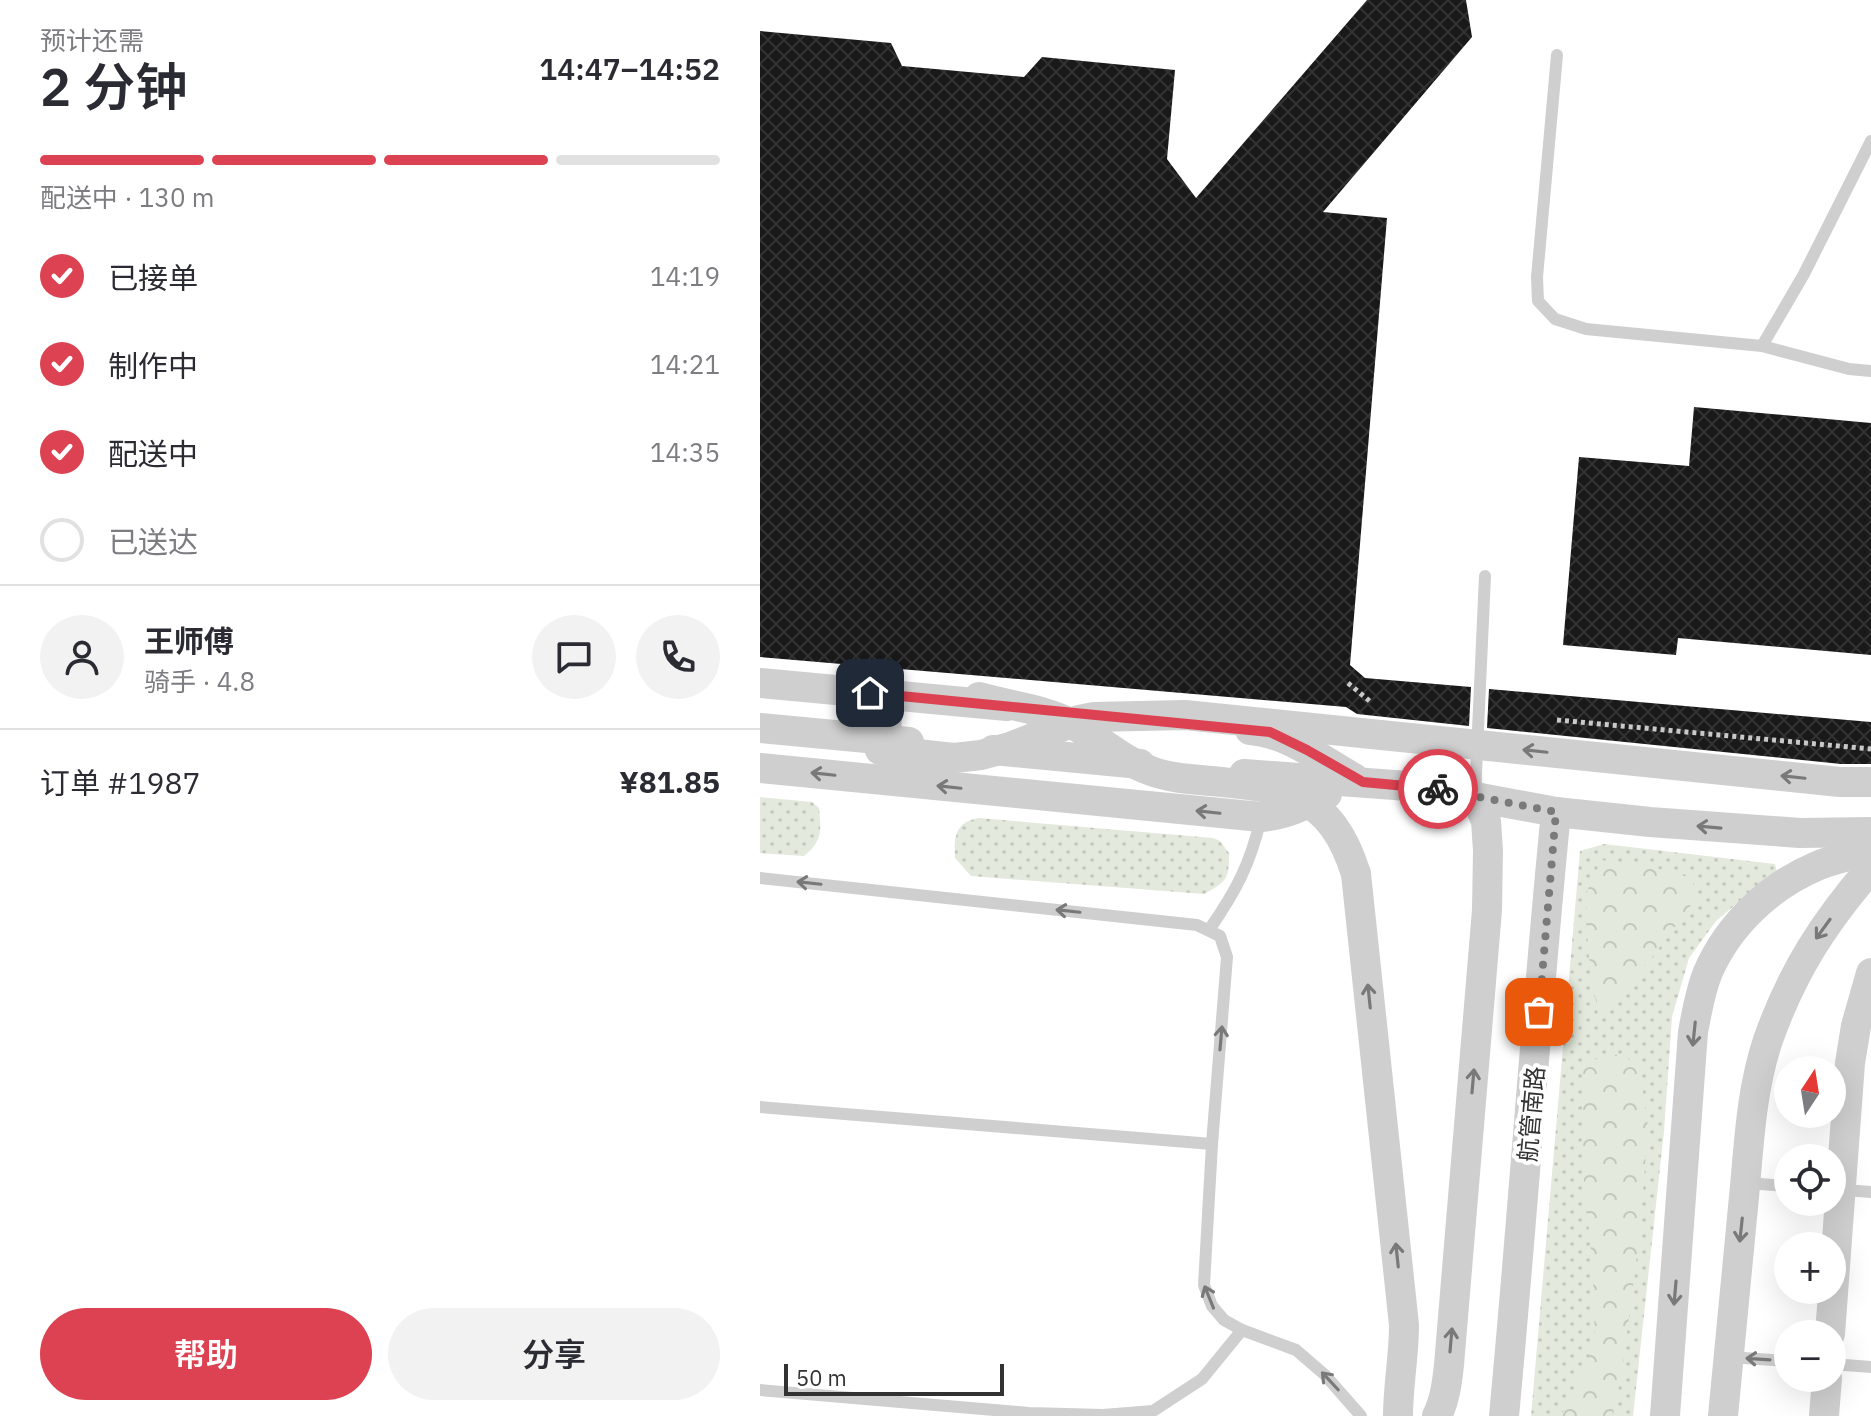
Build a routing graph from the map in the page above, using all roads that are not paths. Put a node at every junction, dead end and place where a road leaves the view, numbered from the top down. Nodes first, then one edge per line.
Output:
1 (1557, 55) dead end
2 (1871, 141) edge
3 (1762, 346) junction
4 (1871, 371) edge
5 (1485, 576) dead end
6 (760, 681) edge
7 (898, 696) junction
8 (979, 697) junction
9 (1185, 715) junction
10 (1070, 723) junction
11 (760, 728) edge
12 (760, 739) edge
13 (894, 741) junction
14 (954, 758) junction
15 (760, 768) edge
16 (1169, 777) junction
17 (887, 781) junction
18 (1363, 782) junction
19 (1871, 782) edge
20 (1475, 796) junction
21 (1556, 812) junction
22 (1261, 817) junction
23 (1871, 832) edge
24 (1871, 851) edge
25 (1871, 868) edge
26 (760, 878) edge
27 (1209, 930) junction
28 (1871, 973) edge
29 (760, 1107) edge
30 (1212, 1144) junction
31 (1746, 1183) junction
32 (1774, 1185) edge
33 (1846, 1190) edge
34 (1871, 1192) edge
35 (1831, 1320) edge
36 (1242, 1330) junction
37 (1729, 1357) junction
38 (1774, 1360) edge
39 (1846, 1365) edge
40 (1871, 1367) edge
41 (760, 1390) edge
42 (1826, 1392) edge
43 (1361, 1416) edge
44 (1398, 1416) edge
45 (1437, 1416) edge
46 (1504, 1416) edge
47 (1665, 1416) edge
48 (1723, 1416) edge
49 (1824, 1416) edge

1 - 3 lane
2 - 3 lane
3 - 4 lane
5 - 20 lane
6 - 7 street
6 - 8 street
7 - 13 lane
7 - 18 street
8 - 9 street, bridge
8 - 10 street, bridge
9 - 10 street, bridge
19 -> 9 street, bridge
10 - 14 street, bridge
10 - 16 street, bridge
11 - 13 street
12 - 14 street, bridge
13 - 17 lane
13 - 18 street
14 - 16 street, bridge
17 -> 15 street
44 -> 16 street, bridge
22 -> 17 street
18 - 20 street
18 - 22 street
20 - 21 street
45 -> 20 street
23 -> 21 street
21 - 46 street, 航管南路
22 - 27 lane
24 -> 47 street
25 -> 31 street
27 -> 26 lane
30 -> 27 lane
28 - 35 street
29 - 30 lane
36 -> 30 lane
31 - 32 lane
31 -> 37 street
33 - 34 lane, bridge
36 - 41 lane
43 -> 36 lane
38 -> 37 lane
37 - 48 street
39 - 40 lane
42 - 49 street

